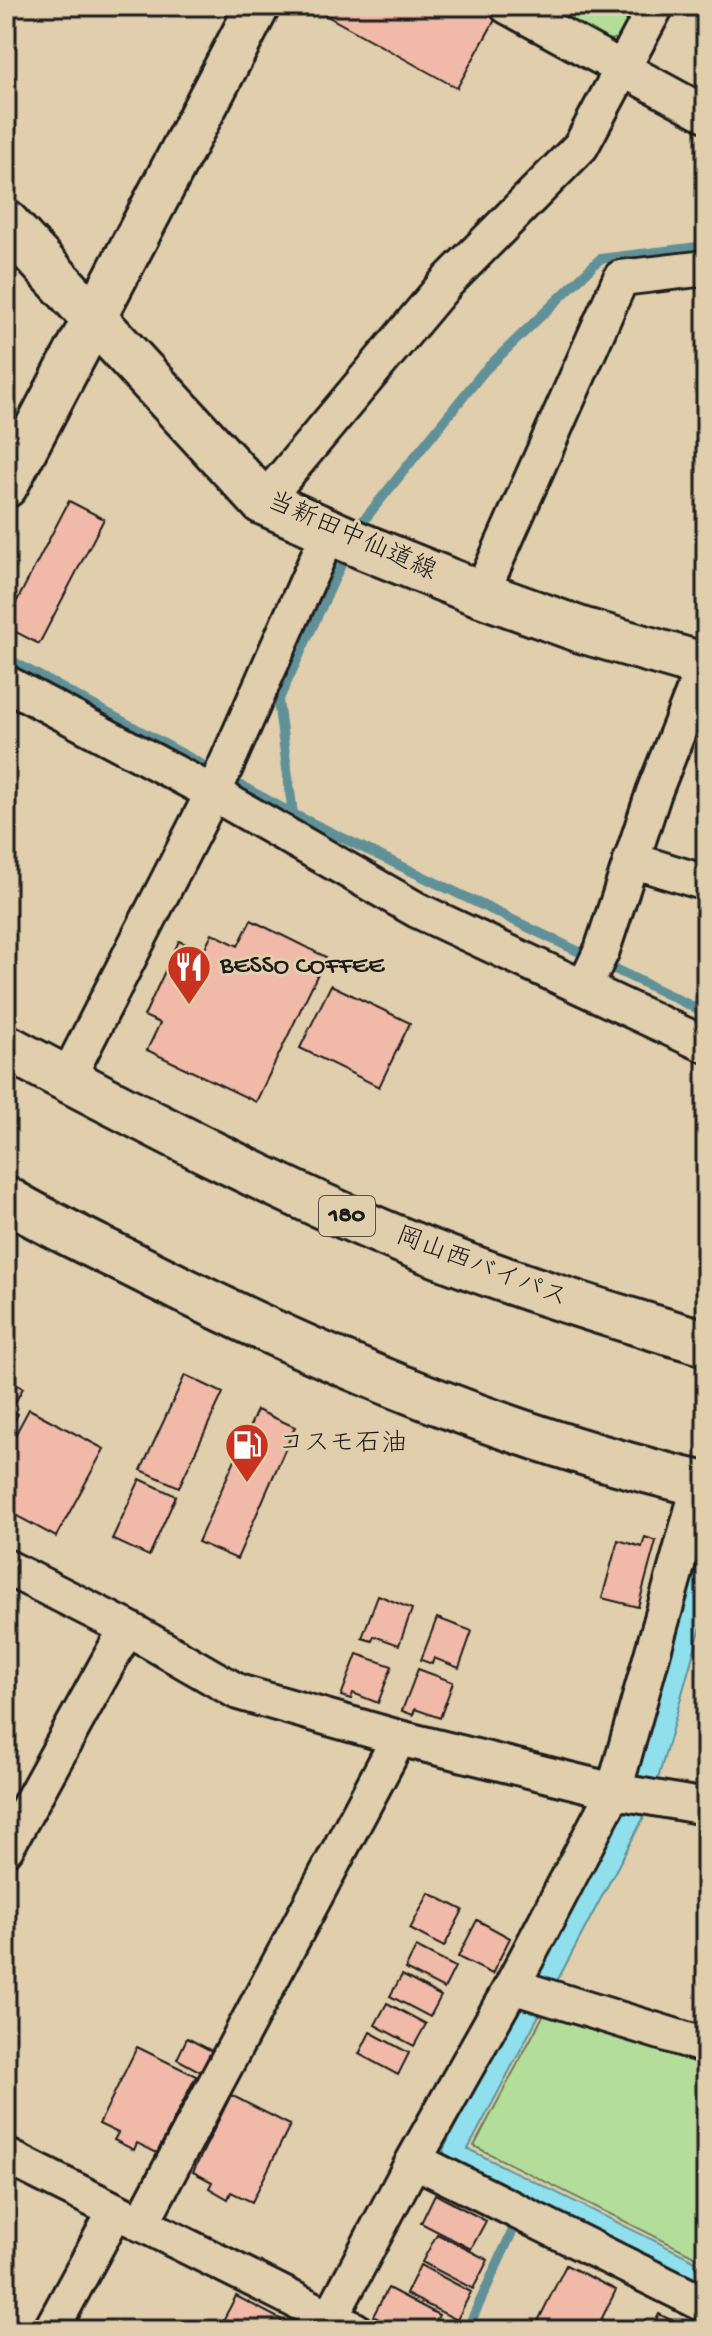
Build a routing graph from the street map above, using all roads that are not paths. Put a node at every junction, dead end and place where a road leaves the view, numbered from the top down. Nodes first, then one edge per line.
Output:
1 (258, 6) edge
2 (507, 6) edge
3 (656, 6) edge
4 (622, 70) junction
5 (706, 114) edge
6 (6, 223) edge
7 (706, 268) edge
8 (95, 317) junction
9 (6, 486) edge
10 (263, 502) junction
11 (343, 538) junction
12 (487, 582) junction
13 (705, 666) edge
14 (6, 683) edge
15 (219, 780) junction
16 (631, 860) junction
17 (706, 883) edge
18 (593, 970) junction
19 (706, 1045) edge
20 (6, 1047) edge
21 (67, 1079) junction
22 (6, 1199) edge
23 (706, 1343) edge
24 (703, 1484) edge
25 (6, 1567) edge
26 (127, 1628) junction
27 (399, 1738) junction
28 (628, 1793) junction
29 (706, 1807) edge
30 (6, 1848) edge
31 (530, 1992) junction
32 (706, 2046) edge
33 (6, 2156) edge
34 (414, 2160) junction
35 (128, 2218) junction
36 (706, 2305) edge
37 (337, 2326) edge
38 (51, 2330) edge

1 - 8 street
2 - 4 street
3 - 4 street
4 - 5 street
4 - 10 street
6 - 8 main road, 当新田中仙道線
7 - 12 street
8 - 9 street
8 - 10 main road, 当新田中仙道線
10 - 11 main road, 当新田中仙道線
11 - 12 main road, 当新田中仙道線
11 - 15 street
12 - 13 main road, 当新田中仙道線
13 - 16 street
14 - 15 street
15 - 18 street
15 - 21 street
16 - 17 street
16 - 18 street
18 - 19 street
20 - 21 main road, 岡山西バイパス / 180
21 - 23 main road, 岡山西バイパス / 180
22 - 24 main road
24 - 28 street
25 - 26 street
26 - 27 street
26 - 30 street
27 - 28 street
27 - 35 street
28 - 29 street
28 - 31 street
31 - 32 street
31 - 34 street
33 - 35 street
34 - 36 street
34 - 37 street
35 - 37 street
35 - 38 street

